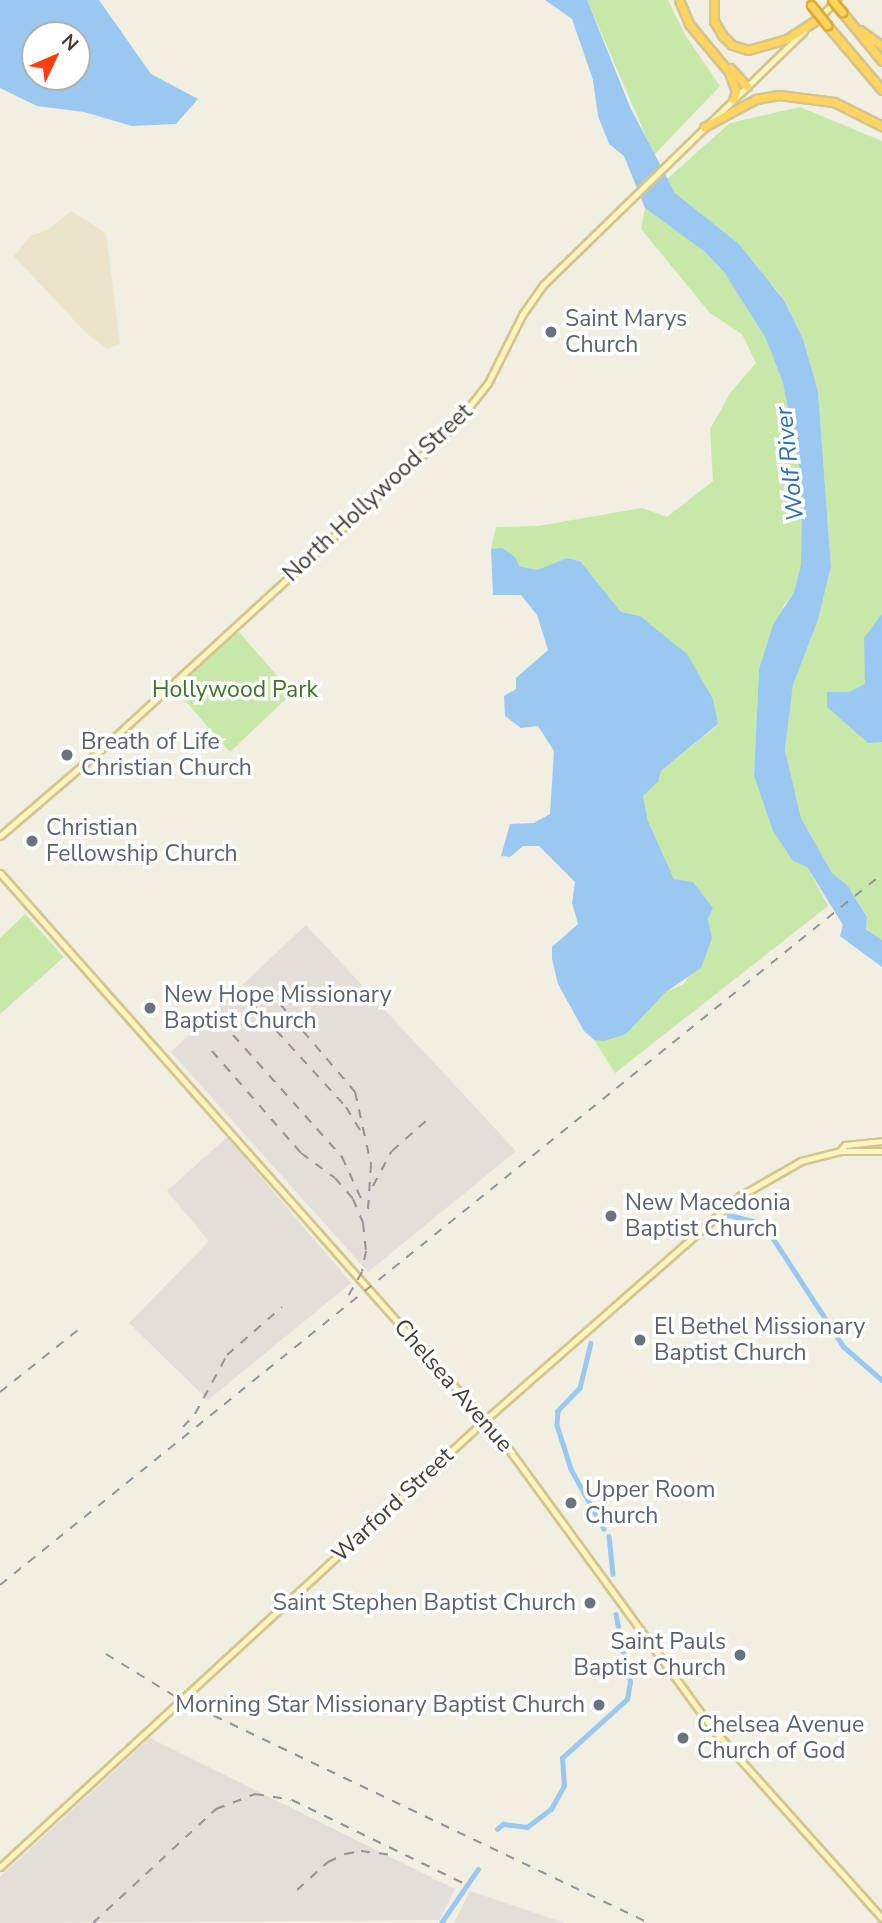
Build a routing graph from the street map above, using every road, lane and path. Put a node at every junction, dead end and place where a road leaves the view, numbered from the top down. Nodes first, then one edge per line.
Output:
1 (679, 0) edge
2 (714, 0) edge
3 (834, 0) edge
4 (809, 3) edge
5 (815, 21) junction
6 (853, 25) junction
7 (705, 43) junction
8 (882, 46) edge
9 (882, 61) edge
10 (747, 86) junction
11 (882, 90) edge
12 (733, 100) junction
13 (882, 126) edge
14 (704, 127) junction
15 (0, 836) edge
16 (0, 873) edge
17 (882, 1141) edge
18 (840, 1151) junction
19 (882, 1151) edge
20 (485, 1420) junction
21 (0, 1867) edge
22 (882, 1917) edge

1 - 7 highway
2 - 5 highway
3 - 5 main road, North Hollywood Street
3 - 6 highway, bridge
4 - 11 highway, bridge
5 - 10 main road, North Hollywood Street
6 - 8 highway
6 - 9 highway
7 - 10 highway
7 - 12 highway
10 - 12 main road, North Hollywood Street
12 - 14 main road, North Hollywood Street
13 - 14 highway
14 - 15 main road, North Hollywood Street
16 - 20 main road, Chelsea Avenue
17 - 18 main road
18 - 19 main road, Warford Street
18 - 20 main road, Warford Street
20 - 21 main road, Warford Street
20 - 22 main road, Chelsea Avenue

